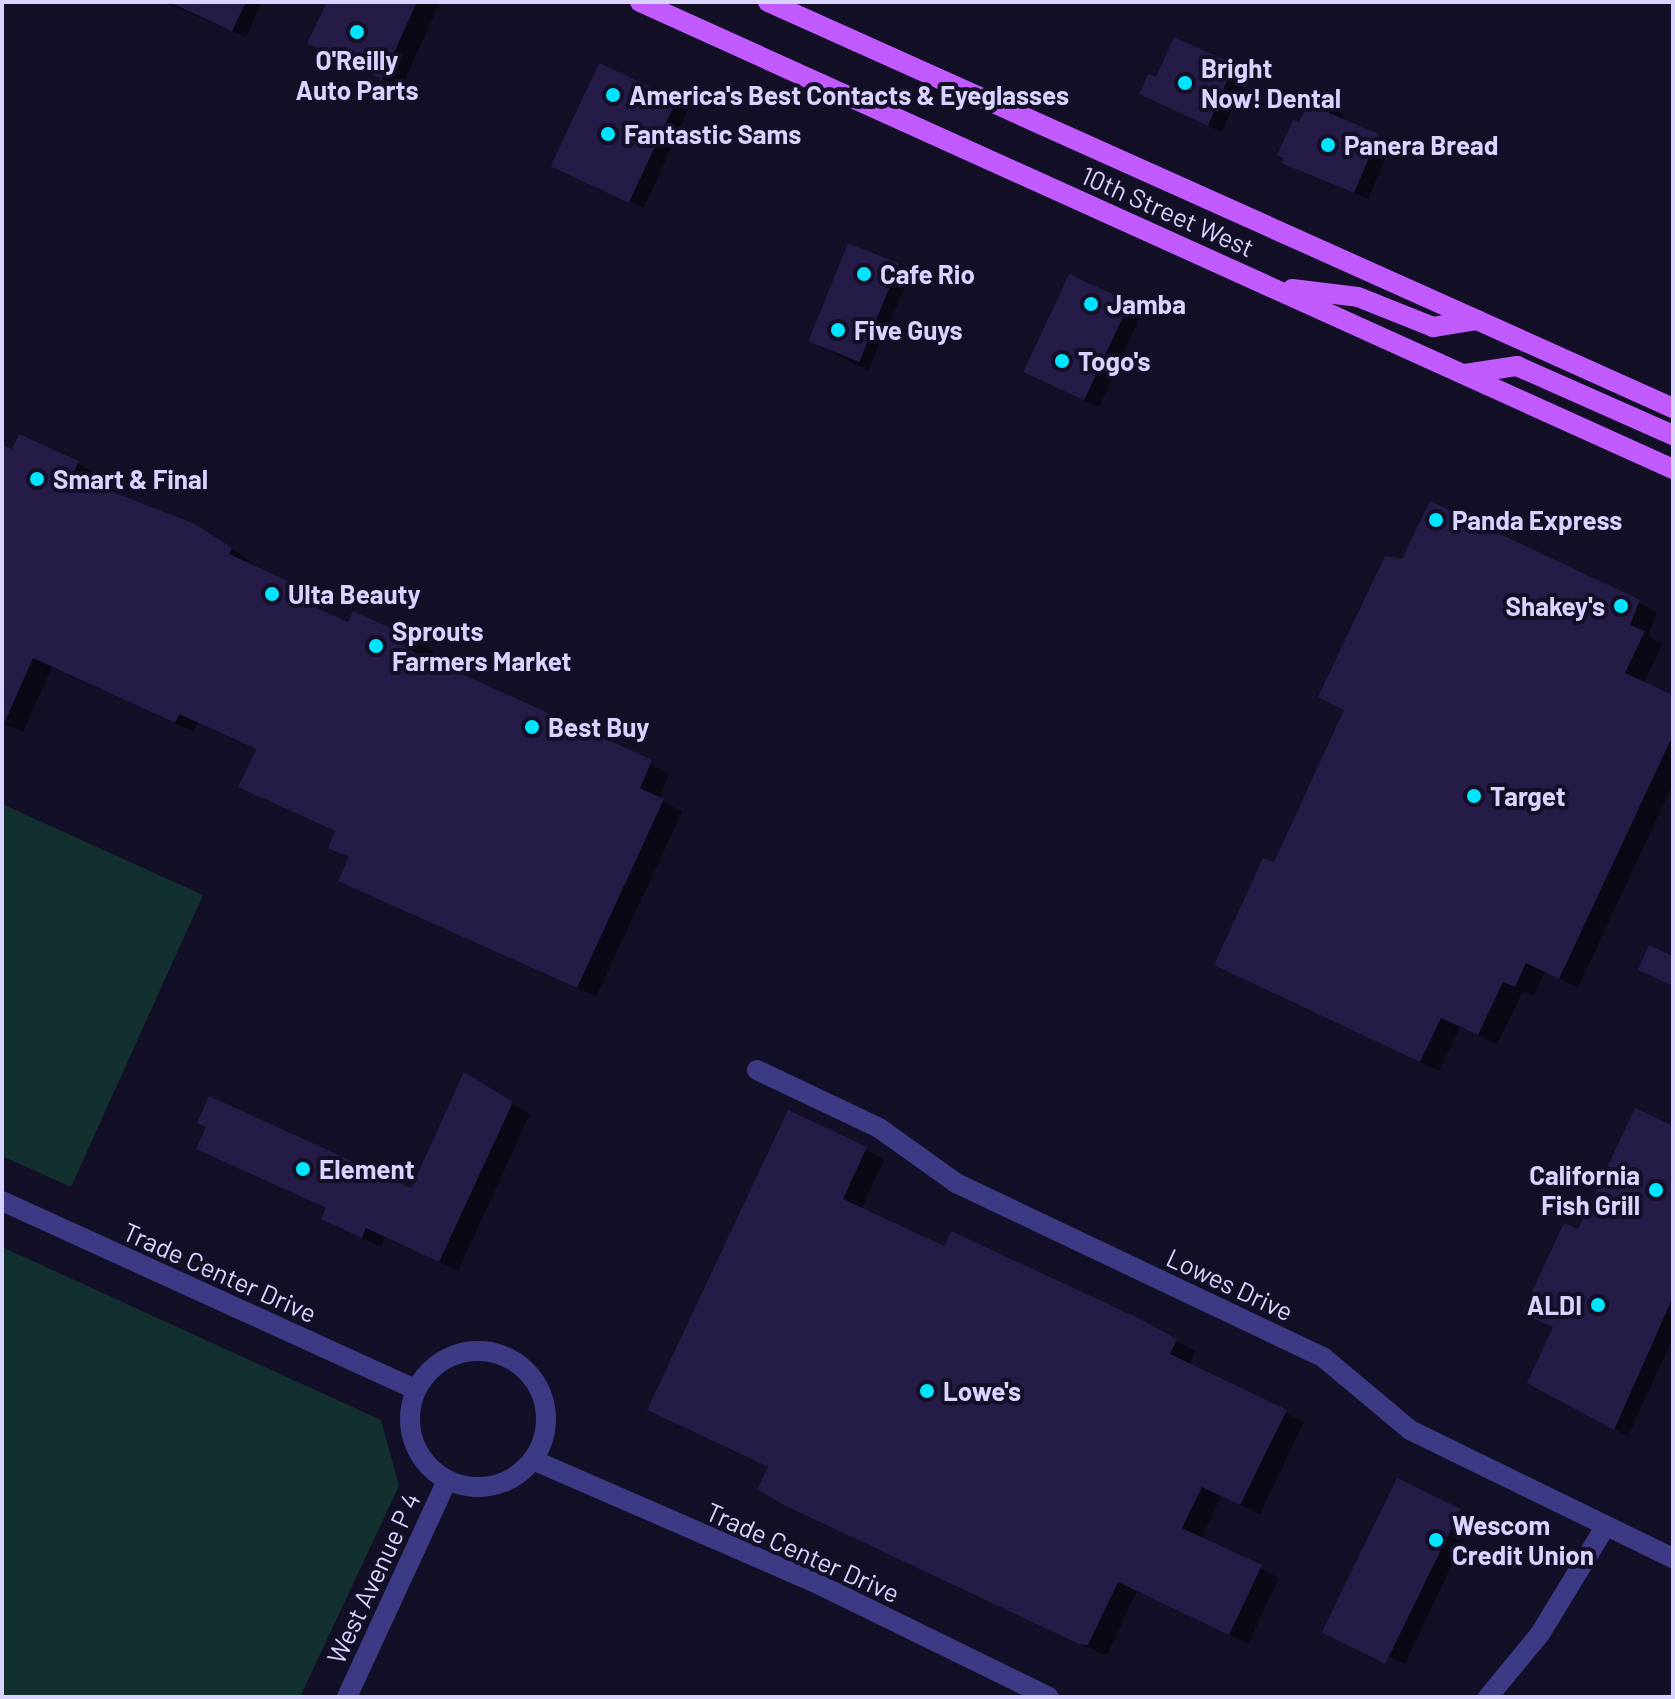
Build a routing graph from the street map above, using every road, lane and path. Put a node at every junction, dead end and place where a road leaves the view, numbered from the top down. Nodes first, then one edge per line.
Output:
1 (640, 2) edge
2 (768, 2) edge
3 (1272, 287) junction
4 (1479, 320) junction
5 (1465, 374) junction
6 (1673, 408) edge
7 (1673, 435) edge
8 (1673, 469) edge
9 (757, 1070) dead end
10 (2, 1201) edge
11 (416, 1390) junction
12 (533, 1460) junction
13 (447, 1481) junction
14 (1605, 1527) junction
15 (1673, 1558) edge
16 (347, 1697) edge
17 (1049, 1697) edge
18 (1488, 1697) edge

1 - 3 main road, 10th Street West
2 - 4 main road, 10th Street West
3 - 4 main road
3 - 5 main road, 10th Street West
4 - 6 main road, 10th Street West
5 - 7 main road
5 - 8 main road, 10th Street West
9 - 14 street, Lowes Drive
10 - 11 street, Trade Center Drive
11 - 12 street
11 - 13 street
12 - 13 street
12 - 17 street, Trade Center Drive
13 - 16 street, West Avenue P 4
14 - 15 street, Lowes Drive
14 - 18 street

